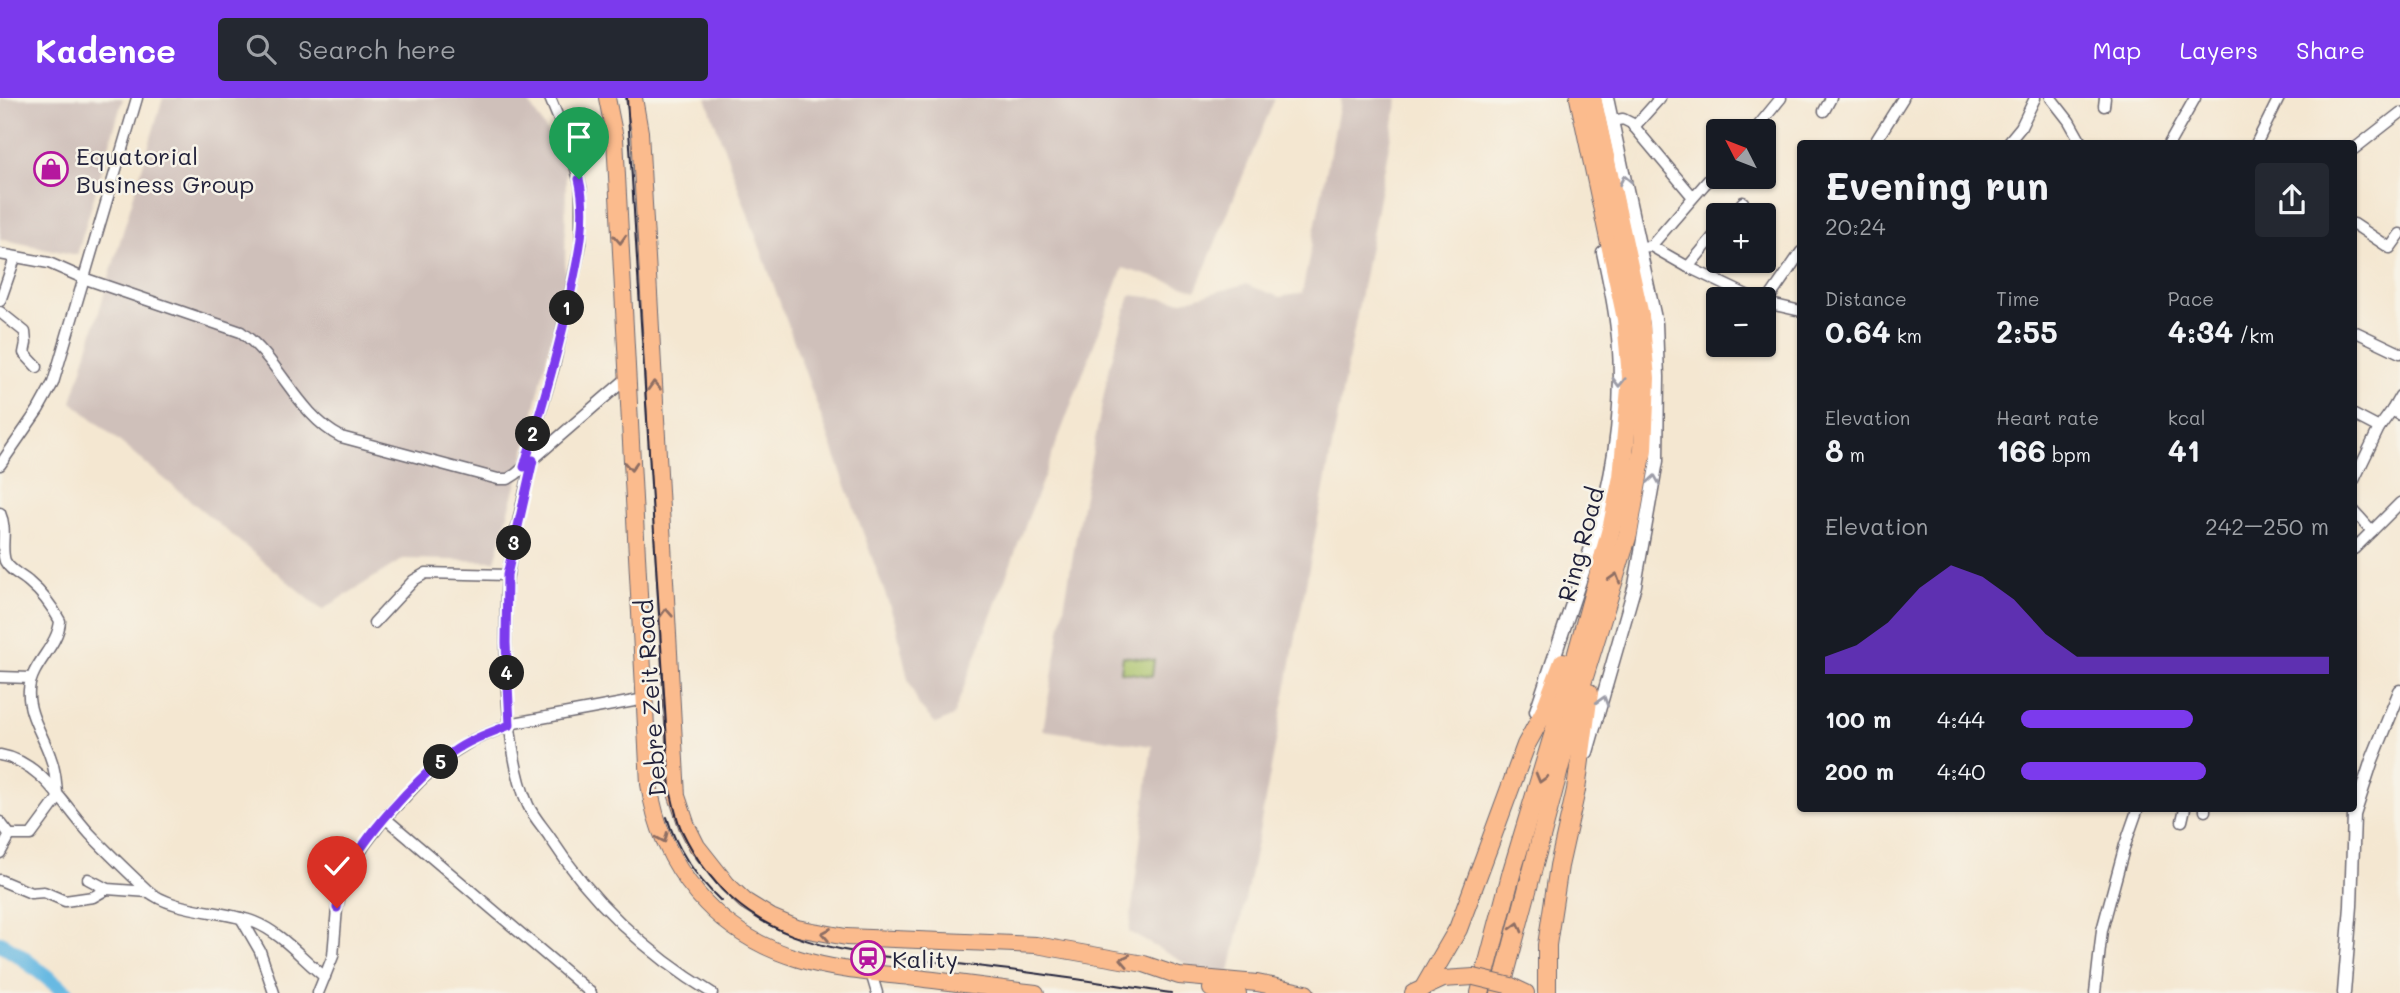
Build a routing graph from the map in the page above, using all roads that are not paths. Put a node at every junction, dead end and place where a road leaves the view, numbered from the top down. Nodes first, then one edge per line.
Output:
1 (137, 98) edge
2 (550, 98) edge
3 (607, 98) edge
4 (634, 98) edge
5 (1570, 98) edge
6 (1579, 98) edge
7 (1592, 98) edge
8 (1607, 98) edge
9 (1660, 98) edge
10 (1781, 98) edge
11 (1831, 98) edge
12 (1903, 98) edge
13 (2035, 98) edge
14 (2051, 98) edge
15 (2194, 98) edge
16 (2279, 98) edge
17 (1824, 111) dead end
18 (2400, 113) edge
19 (1764, 119) edge
20 (1612, 121) junction
21 (1634, 127) junction
22 (1877, 140) edge
23 (2010, 140) edge
24 (2080, 140) edge
25 (2171, 140) edge
26 (2258, 140) edge
27 (2357, 147) edge
28 (1706, 182) edge
29 (1693, 197) junction
30 (2357, 226) edge
31 (2400, 234) edge
32 (1706, 245) edge
33 (1646, 246) junction
34 (2395, 251) edge
35 (0, 254) edge
36 (1797, 257) edge
37 (15, 258) junction
38 (1688, 267) junction
39 (83, 278) junction
40 (1732, 287) edge
41 (1773, 287) edge
42 (0, 301) edge
43 (1776, 305) edge
44 (1797, 310) edge
45 (0, 312) edge
46 (2357, 332) edge
47 (2400, 354) edge
48 (37, 367) dead end
49 (626, 379) junction
50 (2400, 396) edge
51 (2396, 412) edge
52 (2357, 417) edge
53 (2379, 428) junction
54 (528, 463) junction
55 (0, 465) edge
56 (2357, 474) edge
57 (2400, 503) edge
58 (0, 513) edge
59 (2357, 514) edge
60 (2372, 531) junction
61 (2357, 546) edge
62 (1599, 571) junction
63 (507, 575) junction
64 (1601, 621) junction
65 (374, 622) dead end
66 (1, 675) edge
67 (30, 678) junction
68 (2400, 691) edge
69 (645, 699) junction
70 (510, 725) junction
71 (1526, 745) junction
72 (0, 755) edge
73 (1576, 790) junction
74 (58, 795) junction
75 (2357, 799) edge
76 (2137, 812) edge
77 (2184, 812) edge
78 (2352, 812) edge
79 (385, 818) junction
80 (2182, 821) dead end
81 (0, 822) edge
82 (10, 835) junction
83 (0, 853) edge
84 (88, 879) dead end
85 (0, 880) edge
86 (107, 888) junction
87 (149, 892) junction
88 (241, 918) junction
89 (871, 973) junction
90 (325, 978) junction
91 (1191, 978) junction
92 (1477, 985) edge
93 (1419, 989) edge
94 (1505, 989) edge
95 (274, 993) edge
96 (318, 993) edge
97 (591, 993) edge
98 (712, 993) edge
99 (877, 993) edge
100 (1036, 993) edge
101 (1238, 993) edge
102 (1306, 993) edge
103 (1526, 993) edge
104 (1547, 993) edge
105 (2095, 993) edge
106 (2344, 993) edge

1 - 39 street
2 - 54 street
3 -> 49 main road, Debre Zeit Road
91 -> 4 main road, Debre Zeit Road
5 -> 71 street
6 - 62 highway, Ring Road
64 -> 7 highway, Ring Road
8 - 20 street
9 - 21 street
10 - 19 street
11 - 17 street
12 - 22 street
13 - 23 street
14 - 24 street
15 - 25 street
16 - 26 street
18 - 27 street
20 - 21 street
33 -> 20 street
21 - 29 street
28 - 29 street
29 - 33 street
30 - 34 street
31 - 34 street
32 - 38 street
33 - 38 street
73 -> 33 street
35 - 37 street
36 - 41 street
37 - 39 street
37 - 42 street
38 - 40 street
39 - 54 street
39 - 55 street
43 - 44 street
45 - 48 street
46 - 47 street
49 - 54 street
49 -> 69 main road, Debre Zeit Road
50 - 51 street
51 - 53 street
52 - 53 street
53 - 56 street
54 - 63 street
57 - 60 street
58 - 67 street
59 - 60 street
60 - 61 street
62 - 71 highway
62 -> 92 highway, Ring Road
63 - 65 street
63 - 70 street
64 - 73 highway
94 -> 64 highway, Ring Road
66 - 67 street
67 - 74 street
68 - 75 street
69 - 70 street
69 -> 89 main road, Debre Zeit Road
70 - 79 street
70 - 98 street
71 - 93 highway
72 - 74 street
73 - 104 highway
74 - 82 street
74 - 87 street
76 - 105 street
77 - 80 street
78 - 106 street
79 - 90 street
79 - 97 street
81 - 82 street
82 - 83 street
84 - 86 street
85 - 86 street
86 - 87 street
87 - 88 street
88 - 90 street
88 - 95 street
89 - 99 street
89 - 100 main road, Debre Zeit Road
90 - 96 street
91 - 101 main road
91 - 102 main road
92 - 93 main road
92 - 94 main road, bridge
94 - 103 main road

